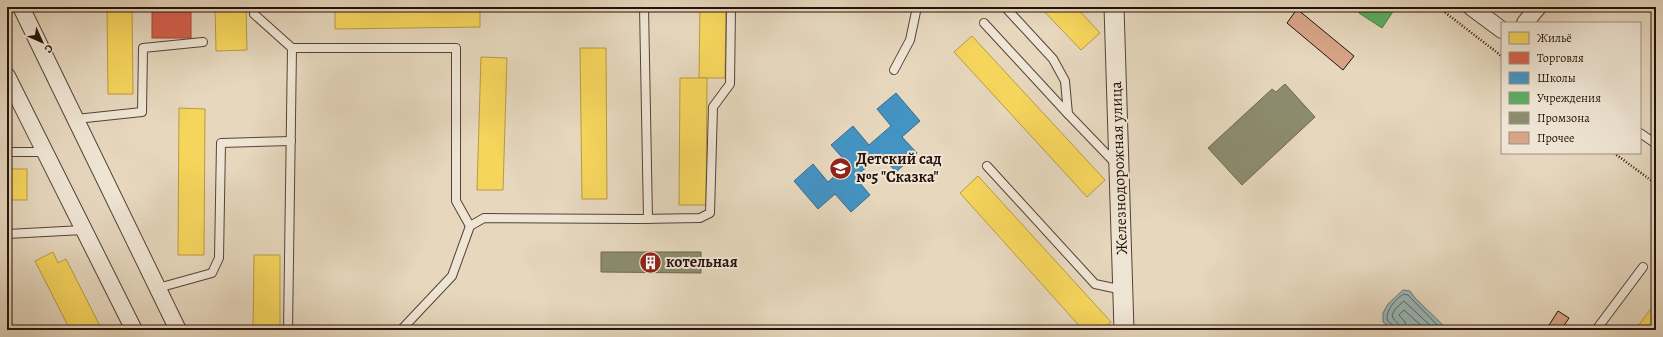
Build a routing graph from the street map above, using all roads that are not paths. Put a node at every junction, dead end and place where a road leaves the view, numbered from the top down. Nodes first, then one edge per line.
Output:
1 (21, 7) edge
2 (254, 7) edge
3 (644, 7) edge
4 (731, 7) edge
5 (917, 7) edge
6 (1005, 7) edge
7 (1114, 7) edge
8 (1471, 7) edge
9 (1538, 7) edge
10 (1526, 22) edge
11 (984, 23) dead end
12 (1501, 29) edge
13 (203, 42) dead end
14 (292, 48) junction
15 (894, 70) dead end
16 (7, 76) edge
17 (1068, 114) junction
18 (76, 119) junction
19 (1641, 134) edge
20 (291, 141) junction
21 (1656, 144) edge
22 (7, 152) edge
23 (44, 152) junction
24 (987, 166) dead end
25 (1119, 167) junction
26 (648, 219) junction
27 (470, 226) junction
28 (84, 230) junction
29 (7, 234) edge
30 (1643, 267) dead end
31 (158, 288) junction
32 (1124, 290) junction
33 (134, 330) edge
34 (178, 330) edge
35 (288, 330) edge
36 (401, 330) edge
37 (1124, 330) edge
38 (1596, 330) edge

1 - 18 street
2 - 14 lane
3 - 26 lane
4 - 26 lane
5 - 15 lane
6 - 17 lane
7 - 25 street, Железнодорожная улица
8 - 12 street
9 - 10 street
11 - 17 lane
13 - 18 lane
14 - 20 lane
14 - 27 lane
16 - 23 street
17 - 25 lane
18 - 31 street
19 - 21 lane
20 - 31 lane
20 - 35 lane
22 - 23 lane
23 - 28 street
24 - 32 lane
25 - 32 street, Железнодорожная улица
26 - 27 lane
27 - 36 lane
28 - 29 lane
28 - 33 street
30 - 38 lane
31 - 34 street
32 - 37 street, Железнодорожная улица

